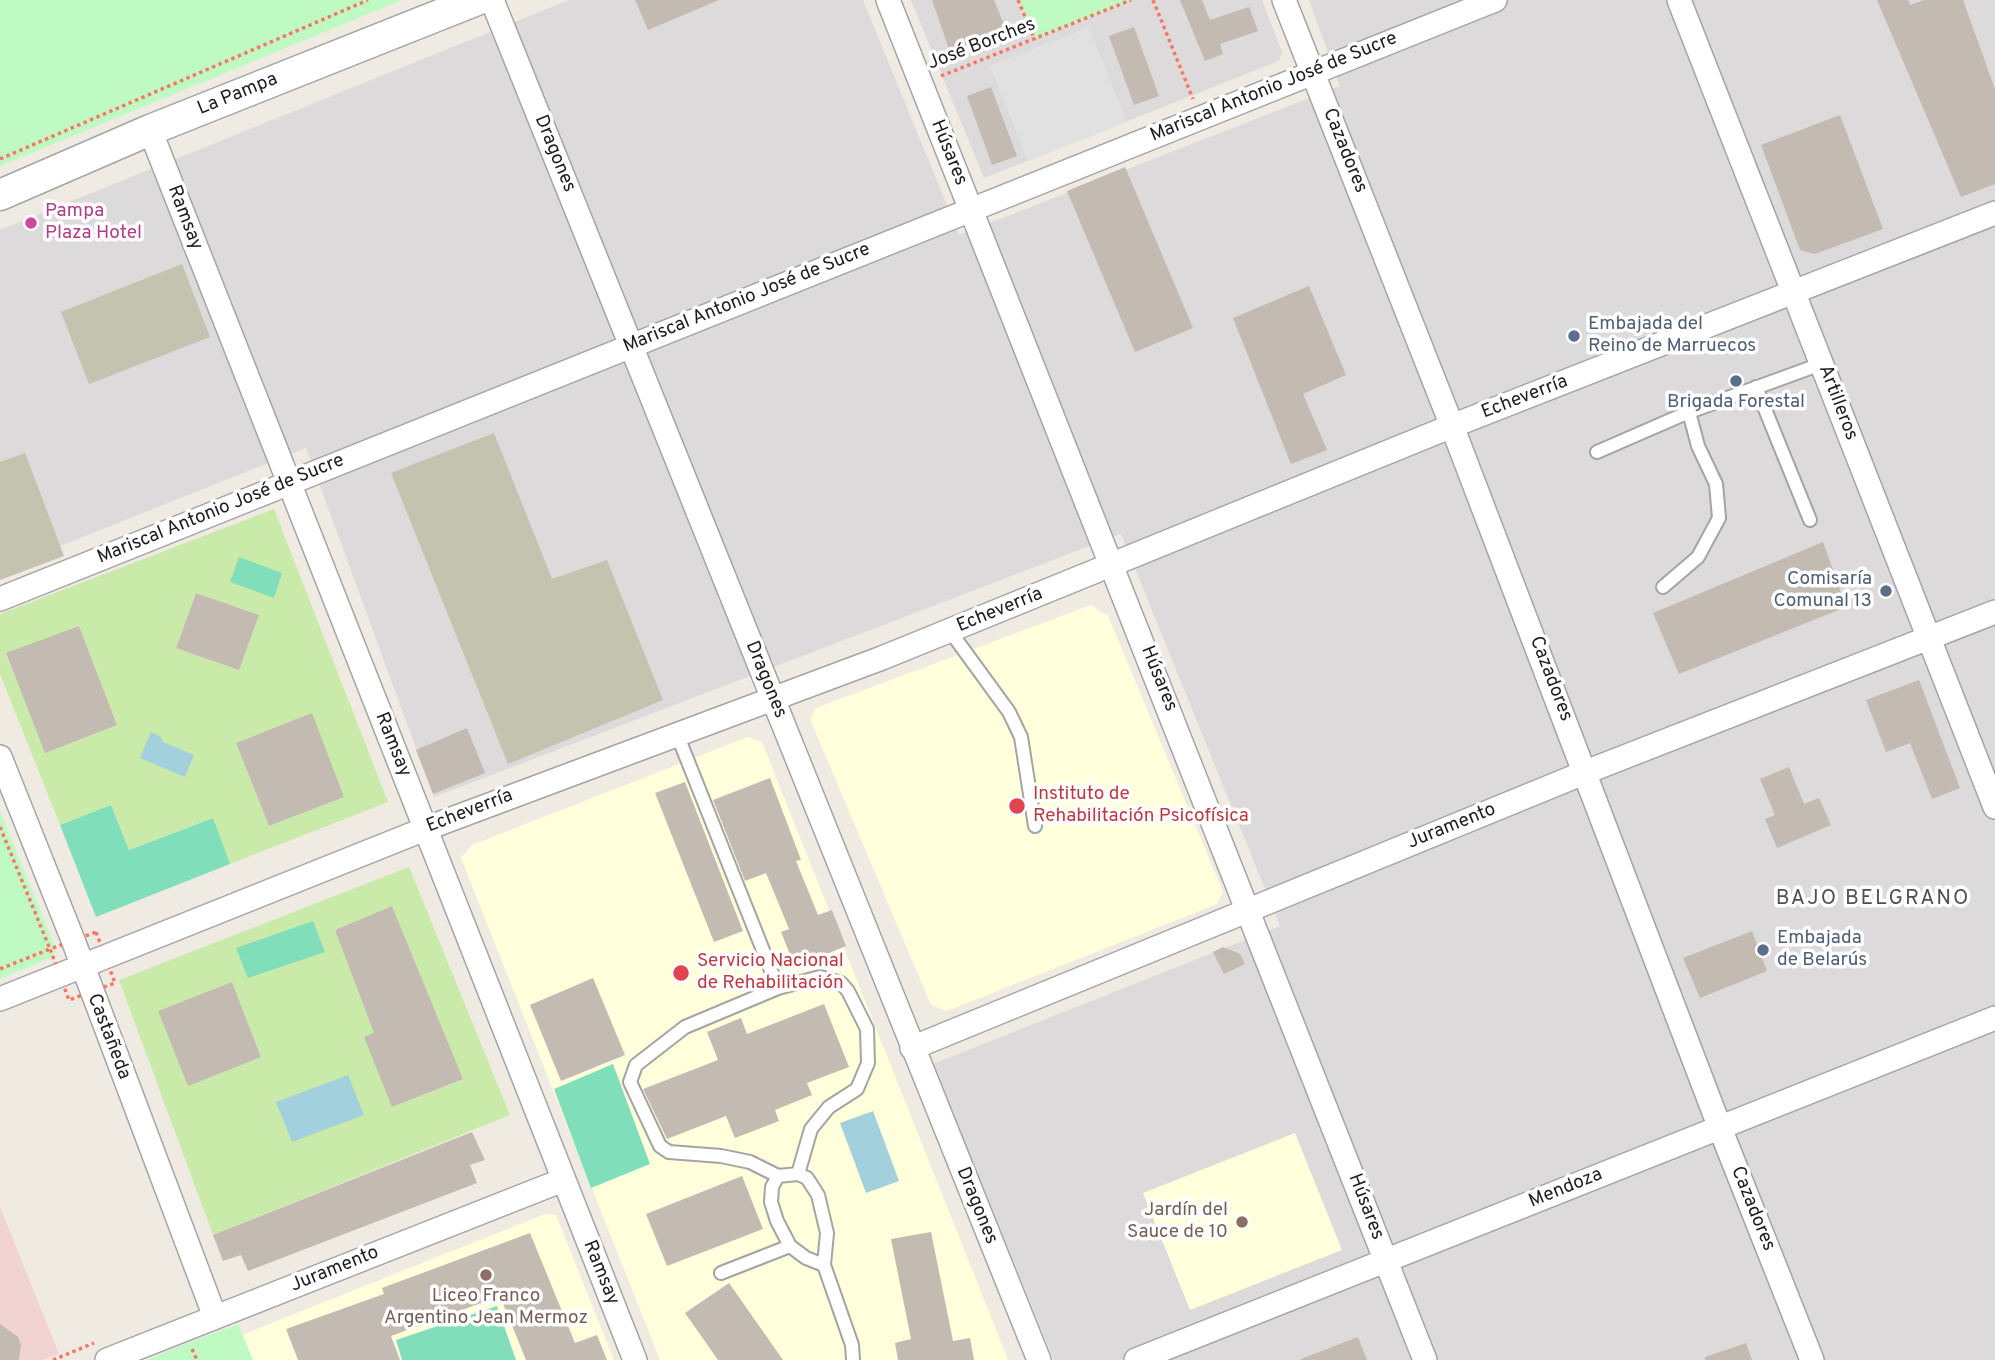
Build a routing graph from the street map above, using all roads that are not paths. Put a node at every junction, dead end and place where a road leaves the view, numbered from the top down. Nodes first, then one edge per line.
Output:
1 (477, 0) edge
2 (492, 0) edge
3 (888, 0) edge
4 (1284, 0) edge
5 (1495, 0) edge
6 (1679, 0) edge
7 (1313, 73) junction
8 (150, 130) junction
9 (0, 195) edge
10 (971, 210) junction
11 (1995, 212) edge
12 (1793, 293) junction
13 (630, 346) junction
14 (1821, 364) junction
15 (1756, 387) junction
16 (1689, 412) junction
17 (1452, 426) junction
18 (1597, 452) dead end
19 (288, 483) junction
20 (1810, 520) dead end
21 (1114, 566) junction
22 (1663, 587) dead end
23 (0, 598) edge
24 (1995, 612) edge
25 (950, 631) junction
26 (1929, 638) junction
27 (772, 698) junction
28 (677, 734) junction
29 (0, 757) edge
30 (1586, 772) junction
31 (1995, 807) edge
32 (1035, 826) dead end
33 (425, 829) junction
34 (1250, 911) junction
35 (82, 966) junction
36 (778, 988) junction
37 (0, 999) edge
38 (1995, 1018) edge
39 (912, 1048) junction
40 (1720, 1128) junction
41 (798, 1174) junction
42 (778, 1176) junction
43 (564, 1180) junction
44 (790, 1246) junction
45 (1385, 1261) junction
46 (824, 1265) junction
47 (721, 1273) dead end
48 (215, 1317) junction
49 (107, 1360) edge
50 (635, 1360) edge
51 (853, 1360) edge
52 (1038, 1360) edge
53 (1136, 1360) edge
54 (1425, 1360) edge
55 (1812, 1360) edge

1 - 8 street, La Pampa
2 - 13 street, Dragones
3 - 10 street, Húsares
4 - 7 street, Cazadores
5 - 7 street, Mariscal Antonio José de Sucre
6 - 12 street, Artilleros
7 - 10 street, Mariscal Antonio José de Sucre
7 - 17 street, Cazadores
8 - 9 street, La Pampa
8 - 19 street, Ramsay
10 - 13 street, Mariscal Antonio José de Sucre
10 - 21 street, Húsares
11 - 12 street, Echeverría
12 - 14 street, Artilleros
12 - 17 street, Echeverría
13 - 19 street, Mariscal Antonio José de Sucre
13 - 27 street, Dragones
14 - 15 lane
14 - 26 street, Artilleros
15 - 16 lane
15 - 20 lane
16 - 18 lane
16 - 22 lane
17 - 21 street, Echeverría
17 - 30 street, Cazadores
19 - 23 street, Mariscal Antonio José de Sucre
19 - 33 street, Ramsay
21 - 25 street, Echeverría
21 - 34 street, Húsares
24 - 26 street, Juramento
25 - 27 street, Echeverría
25 - 32 lane
26 - 30 street, Juramento
26 - 31 street, Artilleros
27 - 28 street, Echeverría
27 - 39 street, Dragones
28 - 33 street, Echeverría
28 - 36 lane
29 - 35 street, Castañeda
30 - 34 street, Juramento
30 - 40 street, Cazadores
33 - 35 street, Echeverría
33 - 43 street, Ramsay
34 - 39 street, Juramento
34 - 45 street, Húsares
35 - 37 street, Echeverría
35 - 48 street, Castañeda
36 - 41 lane
36 - 42 lane
38 - 40 street, Mendoza
39 - 52 street, Dragones
40 - 45 street, Mendoza
40 - 55 street, Cazadores
41 - 42 lane
41 - 46 lane
42 - 44 lane
43 - 48 street, Juramento
43 - 50 street, Ramsay
44 - 46 lane
44 - 47 lane
45 - 53 street, Mendoza
45 - 54 street, Húsares
46 - 51 lane
48 - 49 street, Juramento

